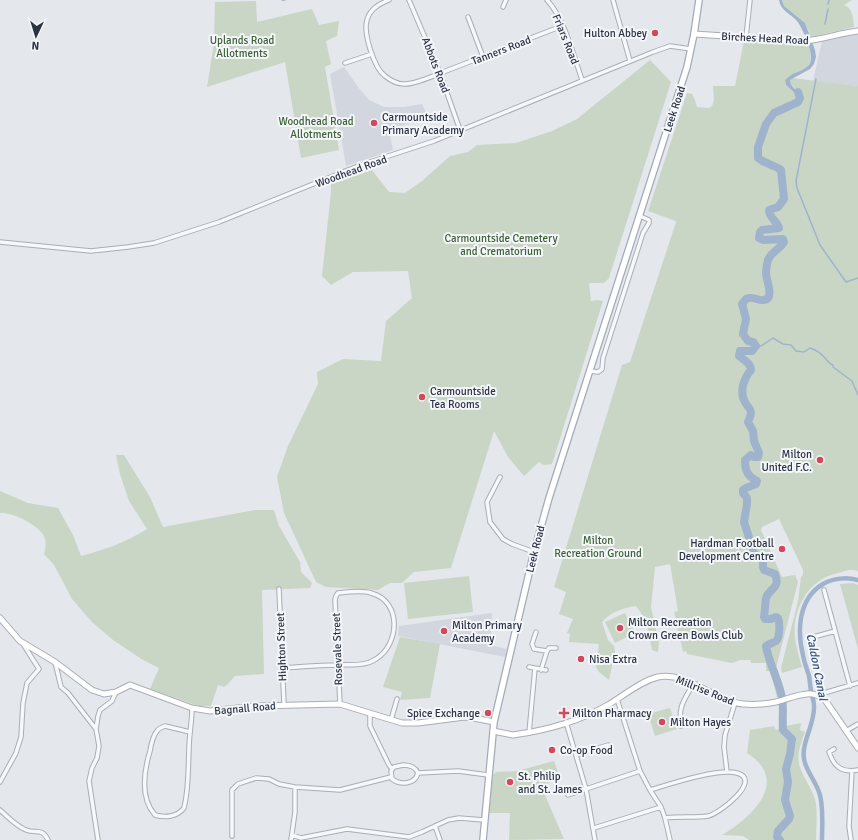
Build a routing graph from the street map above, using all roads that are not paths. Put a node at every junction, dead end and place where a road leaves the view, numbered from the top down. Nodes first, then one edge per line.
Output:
1 (389, 0) edge
2 (409, 0) edge
3 (506, 0) edge
4 (547, 0) edge
5 (613, 0) edge
6 (699, 0) edge
7 (750, 0) edge
8 (503, 7) dead end
9 (468, 17) dead end
10 (562, 26) junction
11 (858, 31) edge
12 (694, 34) junction
13 (746, 37) junction
14 (691, 49) junction
15 (372, 54) junction
16 (483, 57) junction
17 (630, 61) junction
18 (345, 63) dead end
19 (440, 73) junction
20 (582, 80) junction
21 (460, 130) junction
22 (640, 216) junction
23 (0, 242) edge
24 (590, 371) junction
25 (500, 477) dead end
26 (534, 552) junction
27 (279, 589) dead end
28 (824, 590) dead end
29 (0, 618) edge
30 (835, 631) junction
31 (536, 632) dead end
32 (810, 638) dead end
33 (20, 641) junction
34 (556, 648) dead end
35 (547, 651) junction
36 (55, 662) junction
37 (338, 665) junction
38 (529, 667) dead end
39 (281, 668) junction
40 (535, 668) junction
41 (858, 683) edge
42 (693, 684) junction
43 (850, 686) junction
44 (116, 692) junction
45 (819, 696) junction
46 (397, 699) dead end
47 (617, 699) junction
48 (735, 702) junction
49 (340, 704) junction
50 (284, 705) junction
51 (192, 708) junction
52 (370, 713) junction
53 (391, 720) junction
54 (494, 722) junction
55 (566, 722) junction
56 (858, 724) edge
57 (681, 726) dead end
58 (96, 729) junction
59 (493, 731) junction
60 (846, 731) junction
61 (190, 732) junction
62 (529, 733) junction
63 (608, 745) dead end
64 (858, 748) edge
65 (834, 749) dead end
66 (576, 755) junction
67 (392, 769) junction
68 (858, 770) edge
69 (640, 771) junction
70 (852, 771) junction
71 (727, 772) junction
72 (418, 773) junction
73 (488, 776) junction
74 (391, 777) junction
75 (0, 782) edge
76 (296, 788) junction
77 (570, 789) dead end
78 (586, 789) junction
79 (650, 790) junction
80 (661, 806) junction
81 (0, 810) edge
82 (665, 818) junction
83 (484, 820) junction
84 (435, 826) junction
85 (594, 828) junction
86 (292, 835) junction
87 (232, 836) dead end
88 (48, 840) edge
89 (98, 840) edge
90 (291, 840) edge
91 (440, 840) edge
92 (483, 840) edge
93 (595, 840) edge
94 (670, 840) edge
95 (851, 840) edge

1 - 15 street, Tanners Road
2 - 19 street, Abbots Road
3 - 8 street
4 - 10 street, Friars Road
5 - 17 street
6 - 12 main road, Leek Road
7 - 13 street
9 - 16 street
10 - 16 street, Tanners Road
10 - 20 street, Friars Road
11 - 13 street, Birches Head Road
12 - 13 street, Birches Head Road
12 - 14 main road, Leek Road
14 - 17 street, Woodhead Road
14 - 22 main road, Leek Road
15 - 18 street
15 - 19 street, Tanners Road
16 - 19 street, Tanners Road
17 - 20 street, Woodhead Road
19 - 21 street, Abbots Road
20 - 21 street, Woodhead Road
21 - 23 street, Woodhead Road
22 - 24 main road, Leek Road
22 - 24 street
24 - 26 main road, Leek Road
25 - 26 street
26 - 54 main road, Leek Road
27 - 39 street, Highton Street
28 - 30 street
29 - 33 street, Bagnall Road
30 - 32 street
30 - 43 street
31 - 35 street
33 - 36 street, Bagnall Road
33 - 75 street
34 - 35 street
35 - 40 street
36 - 44 street, Bagnall Road
36 - 58 street
37 - 37 street, Rosevale Street
37 - 39 street
37 - 49 street, Rosevale Street
38 - 40 street
39 - 50 street, Highton Street
40 - 62 street
41 - 43 street
42 - 47 street, Millrise Road
42 - 48 street, Millrise Road
42 - 57 street
43 - 45 street
44 - 51 street, Bagnall Road
44 - 58 street
45 - 48 street, Millrise Road
45 - 60 street
46 - 53 street
47 - 55 street, Millrise Road
47 - 69 street
48 - 71 street
49 - 50 street, Bagnall Road
49 - 52 street, Bagnall Road
50 - 51 street, Bagnall Road
51 - 61 street
52 - 53 street, Bagnall Road
52 - 67 street
53 - 54 street, Bagnall Road
54 - 59 main road, Leek Road
55 - 62 street, Millrise Road
55 - 66 street
56 - 60 street
58 - 89 street
59 - 62 street, Millrise Road
59 - 73 main road, Leek Road
60 - 64 street
61 - 61 street
63 - 66 street
65 - 70 street
66 - 78 street
67 - 72 street
67 - 74 street
68 - 70 street
69 - 78 street
69 - 79 street
70 - 95 street
71 - 79 street
71 - 82 street
72 - 73 street
72 - 74 street
73 - 83 main road, Leek Road
74 - 76 street
76 - 86 street
76 - 87 street
77 - 78 street
78 - 85 street
79 - 80 street
80 - 82 street
80 - 85 street
81 - 88 street
82 - 94 street
83 - 84 street
83 - 92 main road, Leek Road
84 - 86 street
84 - 91 street
85 - 93 street
86 - 90 street

